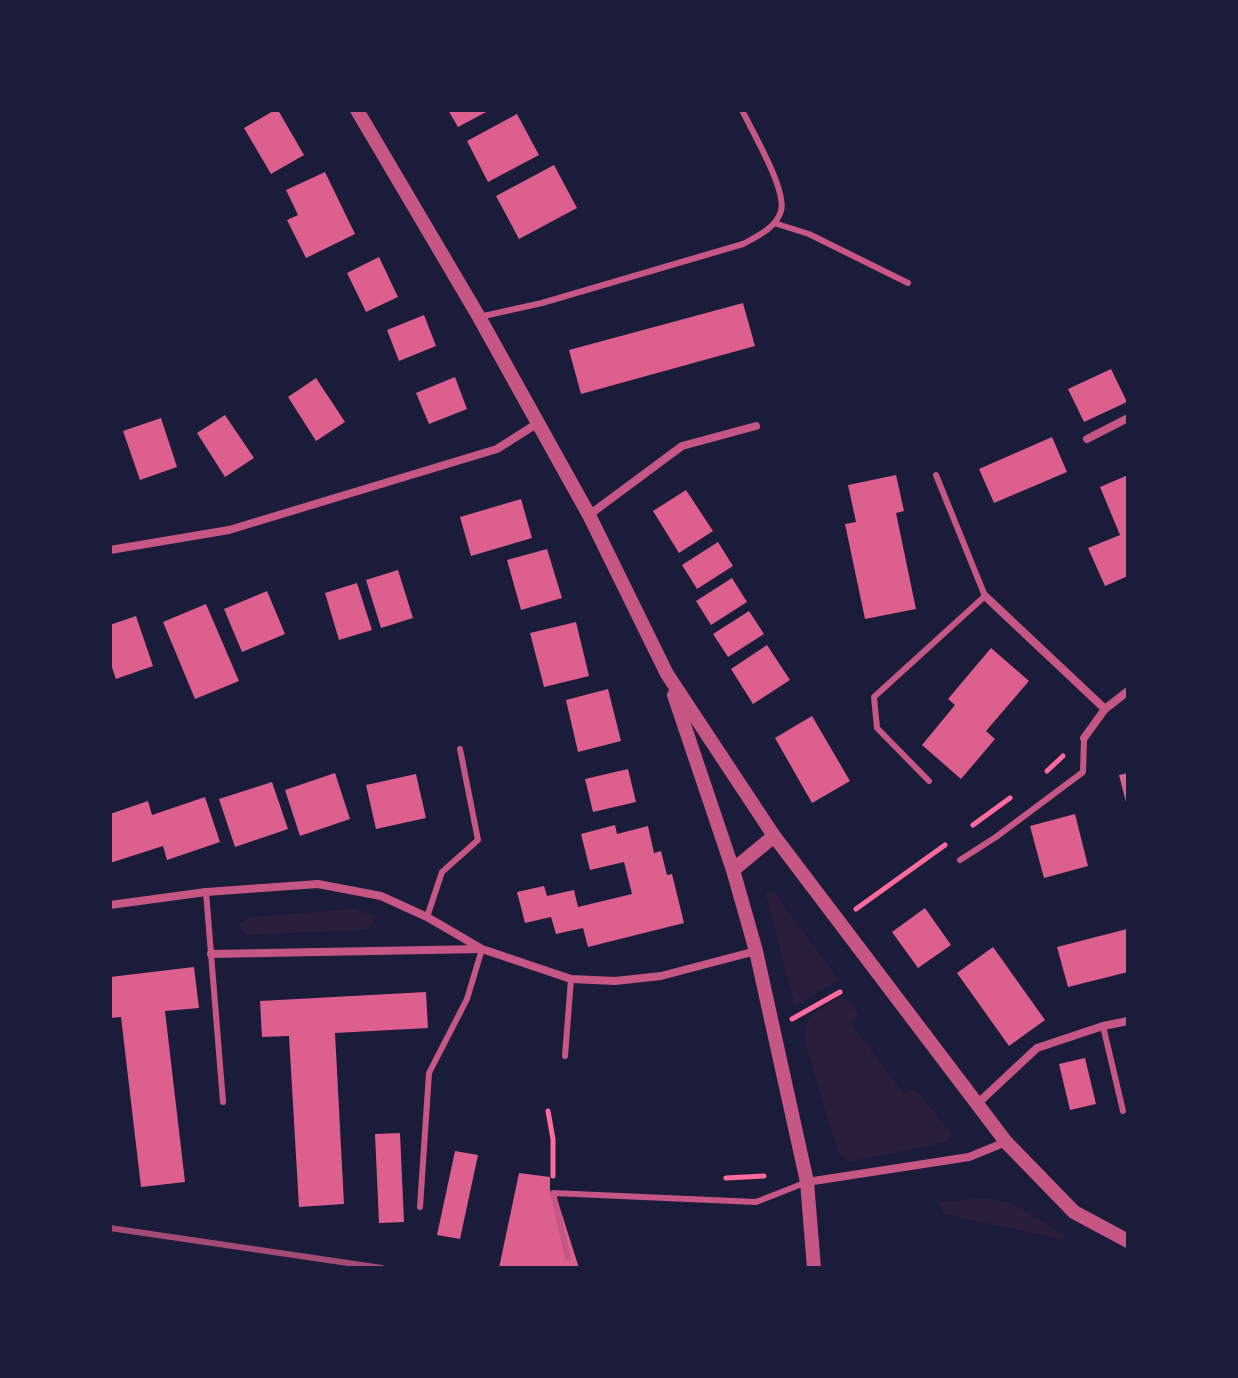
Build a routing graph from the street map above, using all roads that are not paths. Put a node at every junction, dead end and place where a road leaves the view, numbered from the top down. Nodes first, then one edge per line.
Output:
1 (357, 110) edge
2 (742, 110) edge
3 (774, 223) junction
4 (908, 283) dead end
5 (479, 317) junction
6 (1128, 418) edge
7 (538, 423) junction
8 (756, 426) dead end
9 (1087, 439) dead end
10 (936, 475) dead end
11 (589, 515) junction
12 (110, 550) edge
13 (985, 596) junction
14 (667, 674) junction
15 (1128, 691) edge
16 (1105, 709) junction
17 (1084, 738) joint
18 (460, 749) dead end
19 (929, 781) dead end
20 (774, 836) junction
21 (960, 860) dead end
22 (733, 870) junction
23 (206, 892) junction
24 (110, 905) edge
25 (427, 917) junction
26 (482, 949) junction
27 (756, 951) junction
28 (211, 954) junction
29 (571, 979) junction
30 (1128, 1021) edge
31 (1103, 1026) junction
32 (565, 1056) dead end
33 (223, 1102) dead end
34 (976, 1105) junction
35 (1123, 1111) dead end
36 (1006, 1142) junction
37 (807, 1182) junction
38 (420, 1207) dead end
39 (1128, 1241) edge
40 (568, 1258) dead end
41 (814, 1268) edge

1 - 5 street
2 - 3 lane
3 - 4 lane
3 - 5 lane
5 - 7 street
6 - 9 street
7 - 11 street
7 - 12 street
8 - 11 street
10 - 13 lane
11 - 14 street
13 - 16 street
13 - 19 lane
14 - 20 street
14 - 22 street
15 - 16 street
16 - 17 street
17 - 21 lane
18 - 25 lane
20 - 22 street
20 - 34 street
22 - 27 street
23 - 24 street
23 - 25 street
23 - 28 lane
25 - 26 street
26 - 28 street
26 - 29 street
26 - 38 lane
27 - 29 street
27 - 37 street
28 - 33 lane
29 - 32 lane
30 - 31 street
31 - 34 street
31 - 35 lane
34 - 36 street
36 - 37 street
36 - 39 street
37 - 40 lane
37 - 41 street

